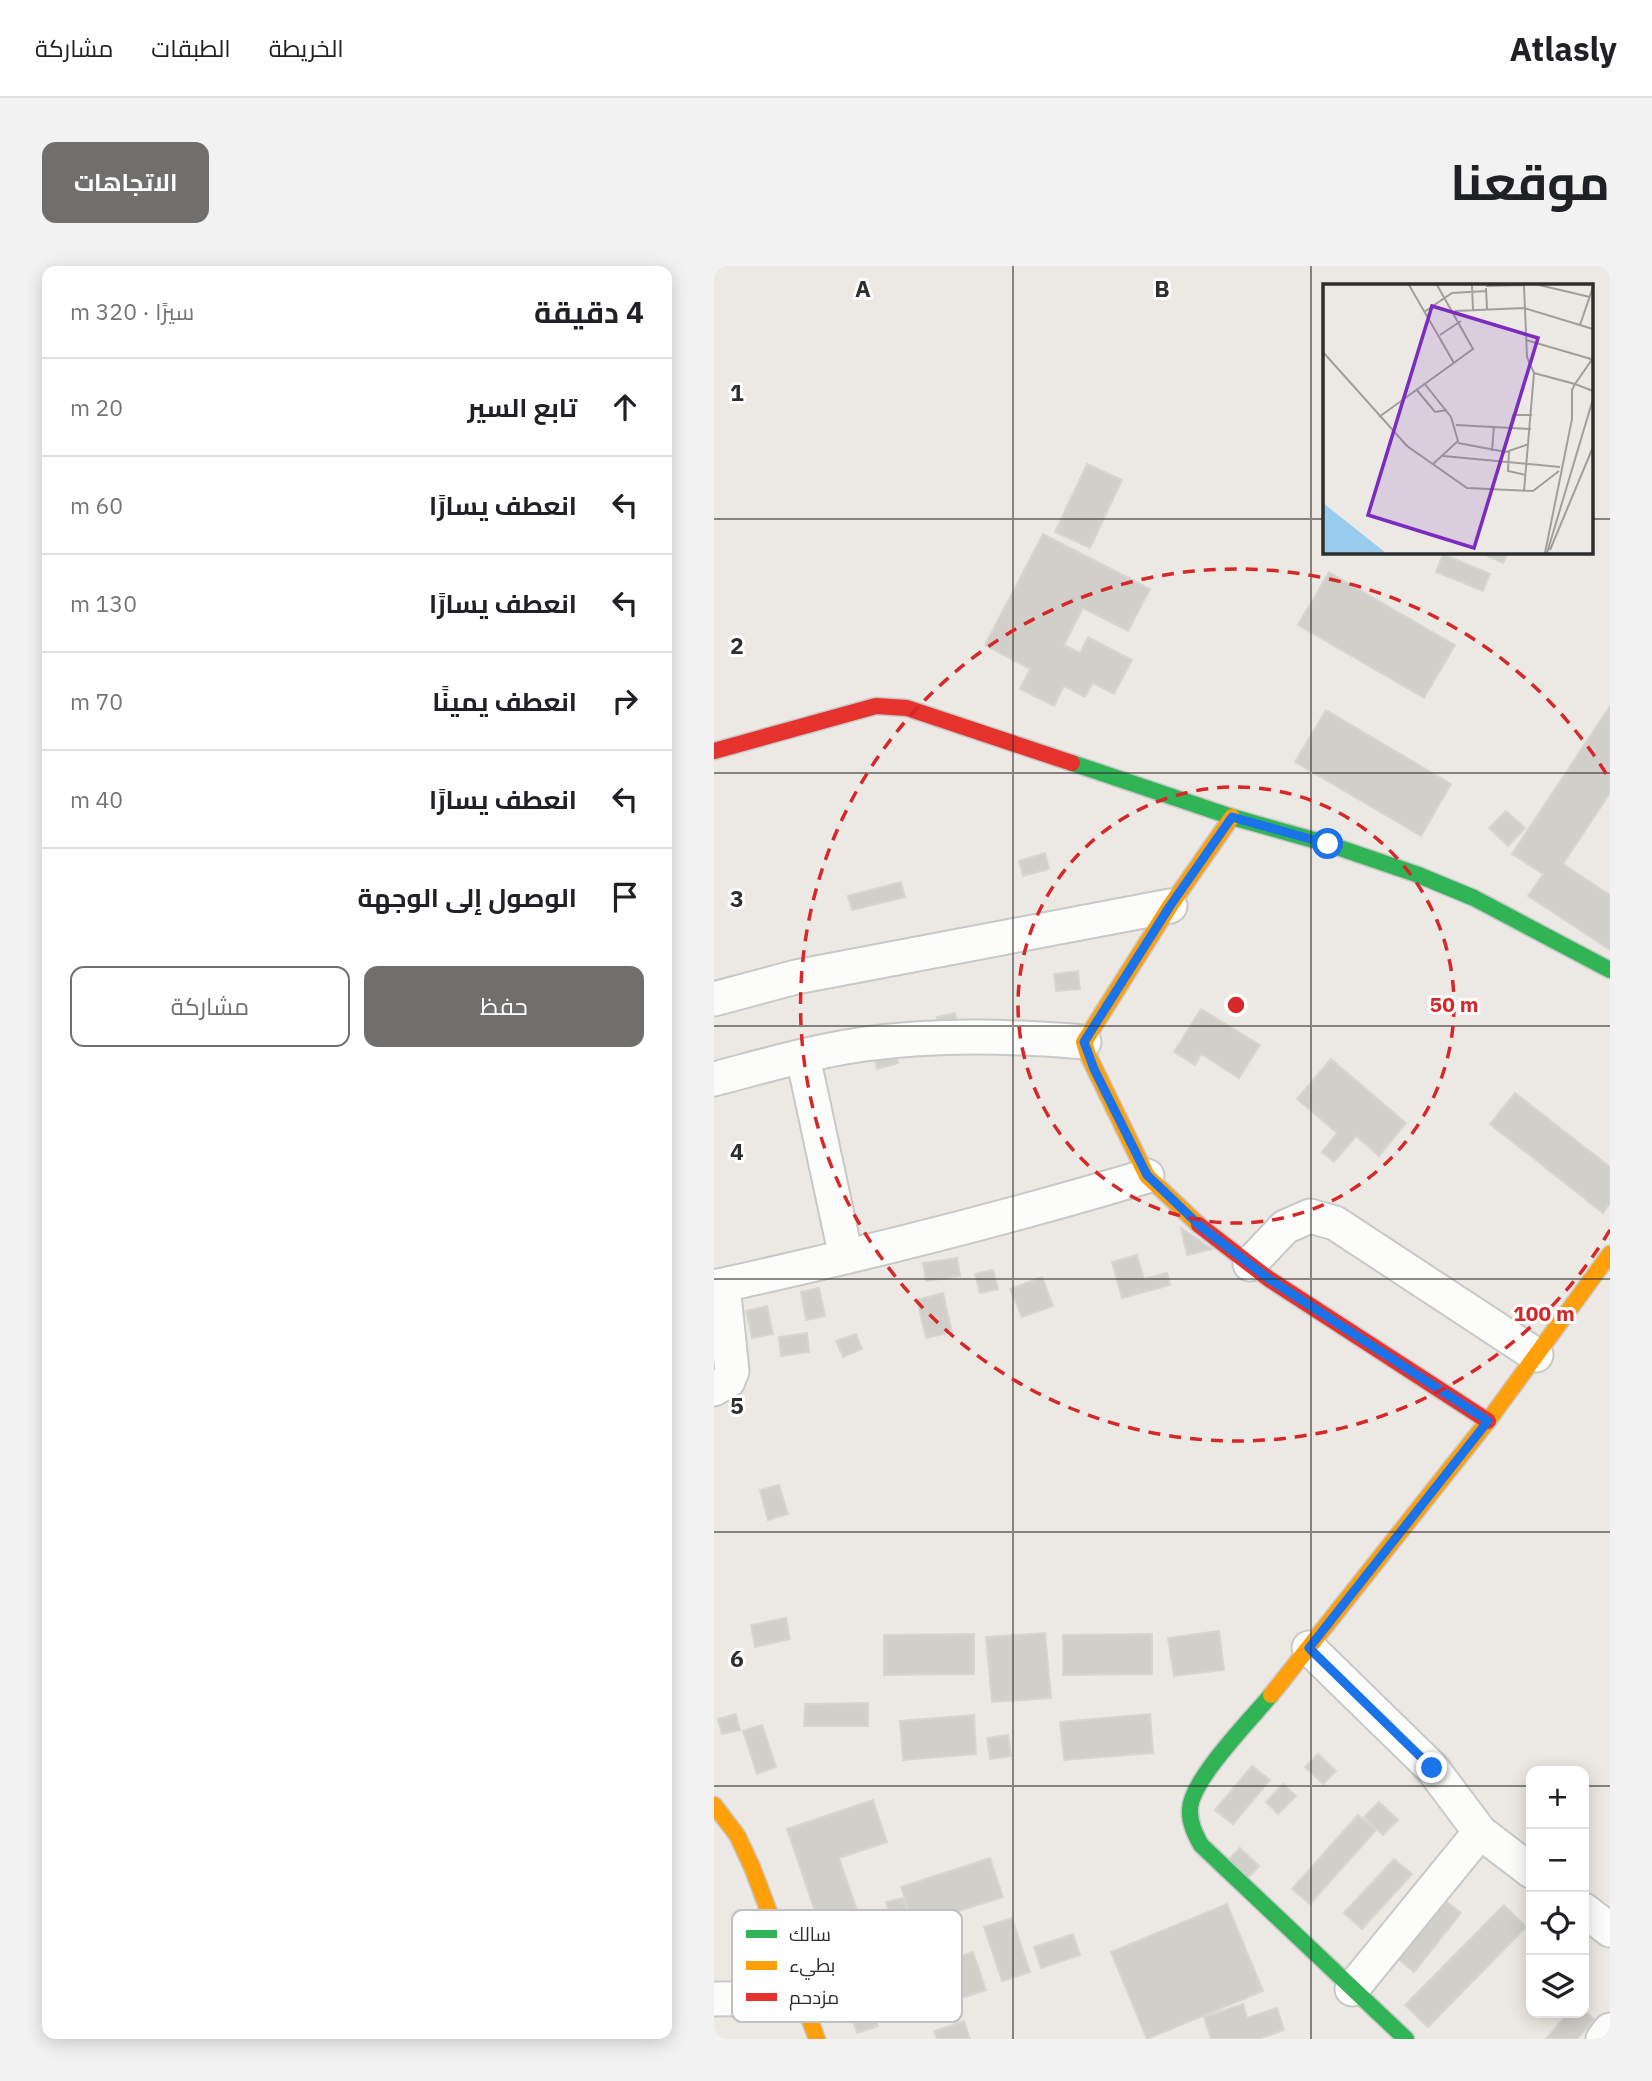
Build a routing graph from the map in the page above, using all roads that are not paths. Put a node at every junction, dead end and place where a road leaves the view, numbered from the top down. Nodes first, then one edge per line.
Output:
1 (714, 751) edge
2 (1232, 817) junction
3 (1170, 906) junction
4 (1610, 970) edge
5 (714, 999) edge
6 (1084, 1042) junction
7 (803, 1057) junction
8 (714, 1079) edge
9 (1147, 1175) junction
10 (1610, 1254) edge
11 (846, 1257) junction
12 (1250, 1264) junction
13 (719, 1286) edge
14 (1536, 1355) junction
15 (714, 1388) edge
16 (1488, 1421) junction
17 (1309, 1648) junction
18 (714, 1805) edge
19 (1480, 1832) junction
20 (1526, 1867) edge
21 (768, 1910) edge
22 (1589, 1914) edge
23 (1610, 1930) edge
24 (1352, 1989) junction
25 (714, 1999) edge
26 (732, 1999) edge
27 (811, 2022) edge
28 (1610, 2030) edge
29 (817, 2039) edge
30 (1406, 2039) edge
31 (1603, 2039) edge

1 - 2 street
2 - 3 street
2 - 4 street
3 - 5 street
3 - 6 street
6 - 7 street
6 - 9 street
7 - 8 street
7 - 11 street
9 - 11 street
9 - 12 street
10 - 14 street
11 - 13 street
12 - 14 street
12 - 16 street
13 - 15 street
14 - 16 street
16 - 17 street
17 - 19 street
17 - 24 street
18 - 21 street
19 - 20 street
19 - 24 street
22 - 23 street
24 - 30 street
25 - 26 street
27 - 29 street
28 - 31 street

